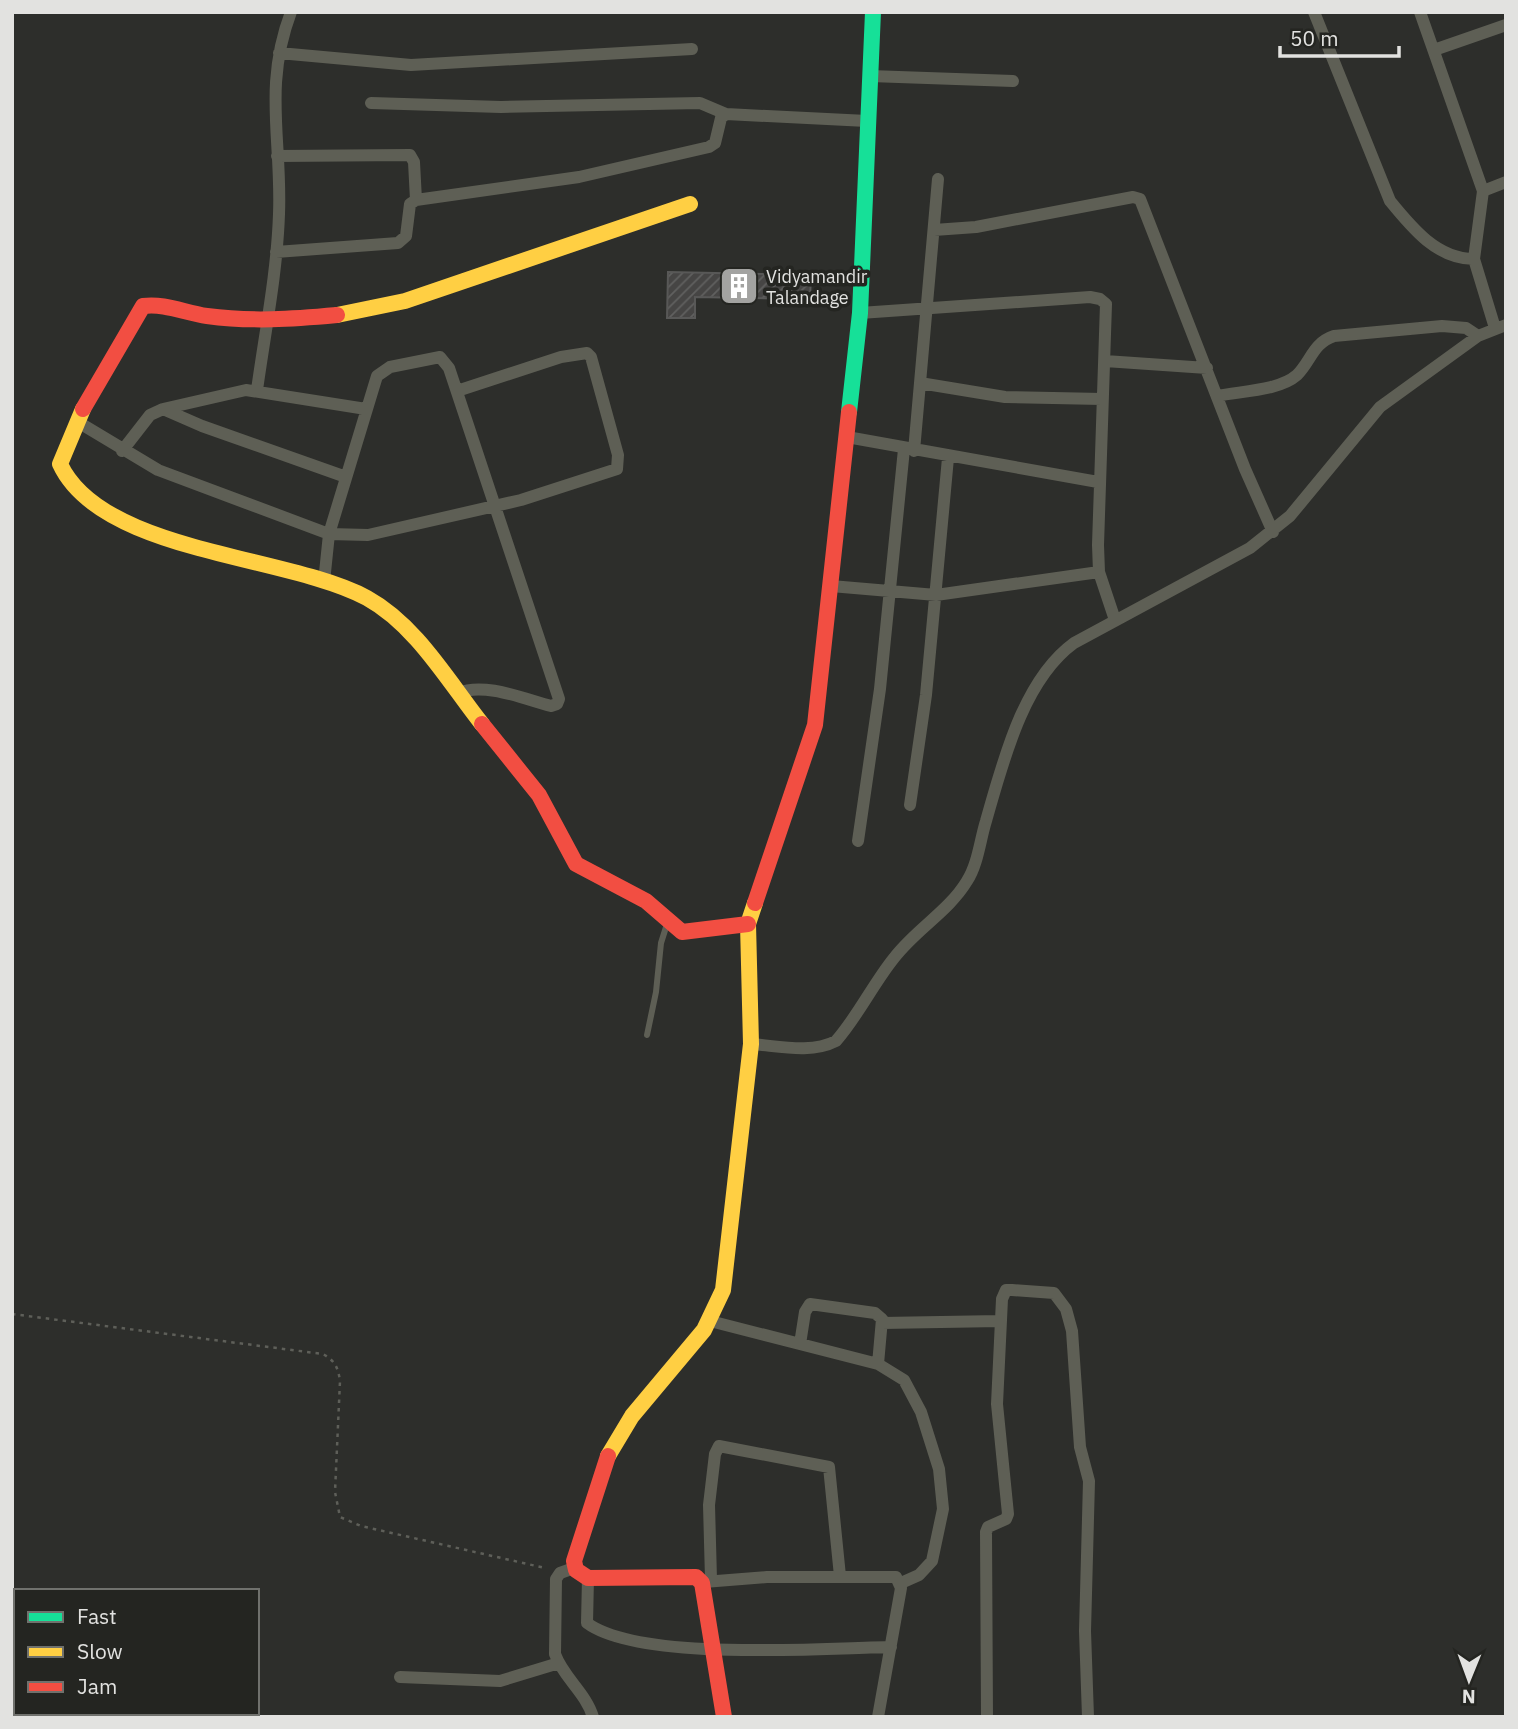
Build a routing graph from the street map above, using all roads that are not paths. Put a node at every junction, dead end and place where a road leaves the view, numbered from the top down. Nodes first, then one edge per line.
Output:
1 (291, 12) edge
2 (873, 12) edge
3 (1314, 12) edge
4 (1420, 12) edge
5 (1506, 25) edge
6 (692, 49) dead end
7 (1434, 50) junction
8 (279, 53) junction
9 (870, 76) junction
10 (1013, 81) dead end
11 (370, 103) dead end
12 (726, 114) junction
13 (867, 121) junction
14 (276, 156) junction
15 (938, 179) dead end
16 (1506, 182) edge
17 (1483, 191) junction
18 (416, 200) junction
19 (690, 204) dead end
20 (934, 230) junction
21 (276, 252) junction
22 (1474, 259) junction
23 (928, 308) junction
24 (860, 313) junction
25 (267, 321) junction
26 (1500, 327) edge
27 (1478, 336) junction
28 (1105, 360) junction
29 (1207, 368) junction
30 (920, 383) junction
31 (257, 390) junction
32 (457, 391) junction
33 (1217, 396) junction
34 (1102, 398) junction
35 (163, 409) junction
36 (366, 409) junction
37 (78, 422) junction
38 (847, 437) junction
39 (909, 450) junction
40 (122, 451) junction
41 (948, 457) junction
42 (346, 477) junction
43 (1098, 482) junction
44 (495, 505) junction
45 (1273, 532) junction
46 (329, 534) junction
47 (1099, 572) junction
48 (324, 582) junction
49 (831, 586) junction
50 (890, 589) junction
51 (936, 595) junction
52 (1115, 620) junction
53 (458, 693) junction
54 (910, 805) dead end
55 (859, 841) dead end
56 (668, 922) junction
57 (748, 924) junction
58 (647, 1035) dead end
59 (751, 1044) junction
60 (710, 1321) junction
61 (1000, 1321) junction
62 (882, 1323) junction
63 (800, 1344) junction
64 (878, 1364) junction
65 (567, 1571) junction
66 (840, 1576) junction
67 (588, 1578) junction
68 (706, 1581) junction
69 (901, 1583) junction
70 (891, 1647) junction
71 (712, 1649) junction
72 (559, 1663) junction
73 (400, 1677) dead end
74 (593, 1717) edge
75 (724, 1717) edge
76 (878, 1717) edge
77 (987, 1717) edge
78 (1088, 1717) edge

1 - 8 street
2 - 9 street
3 - 22 street
4 - 7 street
5 - 7 street
6 - 8 street
7 - 17 street
8 - 14 street
9 - 10 street
9 - 13 street
11 - 12 street
12 - 13 street
12 - 18 street
13 - 24 street
14 - 18 street
14 - 21 street
15 - 20 street
16 - 17 street
17 - 22 street
18 - 21 street
19 - 25 street
20 - 23 street
20 - 29 street
21 - 25 street
22 - 26 street
23 - 24 street
23 - 28 street
23 - 30 street
24 - 38 street
25 - 31 street
25 - 37 street
26 - 27 street
27 - 33 street
27 - 45 street
28 - 29 street
28 - 34 street
29 - 33 street
30 - 34 street
30 - 39 street
31 - 35 street
31 - 36 street
32 - 36 street
32 - 44 street
32 - 44 street
33 - 45 street
34 - 43 street
35 - 40 street
35 - 42 street
36 - 42 street
37 - 40 street
37 - 48 street
38 - 39 street
38 - 49 street
39 - 41 street
39 - 50 street
40 - 46 street
41 - 43 street
41 - 51 street
42 - 46 street
43 - 47 street
44 - 46 street
44 - 53 street
45 - 52 street
46 - 48 street
47 - 51 street
47 - 52 street
48 - 53 street
49 - 50 street
49 - 57 street
50 - 51 street
50 - 55 street
51 - 54 street
52 - 59 street
53 - 56 street
56 - 57 street
56 - 58 lane
57 - 59 street
59 - 60 street
60 - 63 street
60 - 65 street
61 - 62 street
61 - 77 street
61 - 78 street
62 - 63 street
62 - 64 street
63 - 64 street
64 - 69 street
65 - 67 street
65 - 72 street
66 - 68 street
66 - 68 street
66 - 69 street
67 - 68 street
67 - 71 street
68 - 71 street
69 - 70 street
70 - 71 street
70 - 76 street
71 - 75 street
72 - 73 street
72 - 74 street

